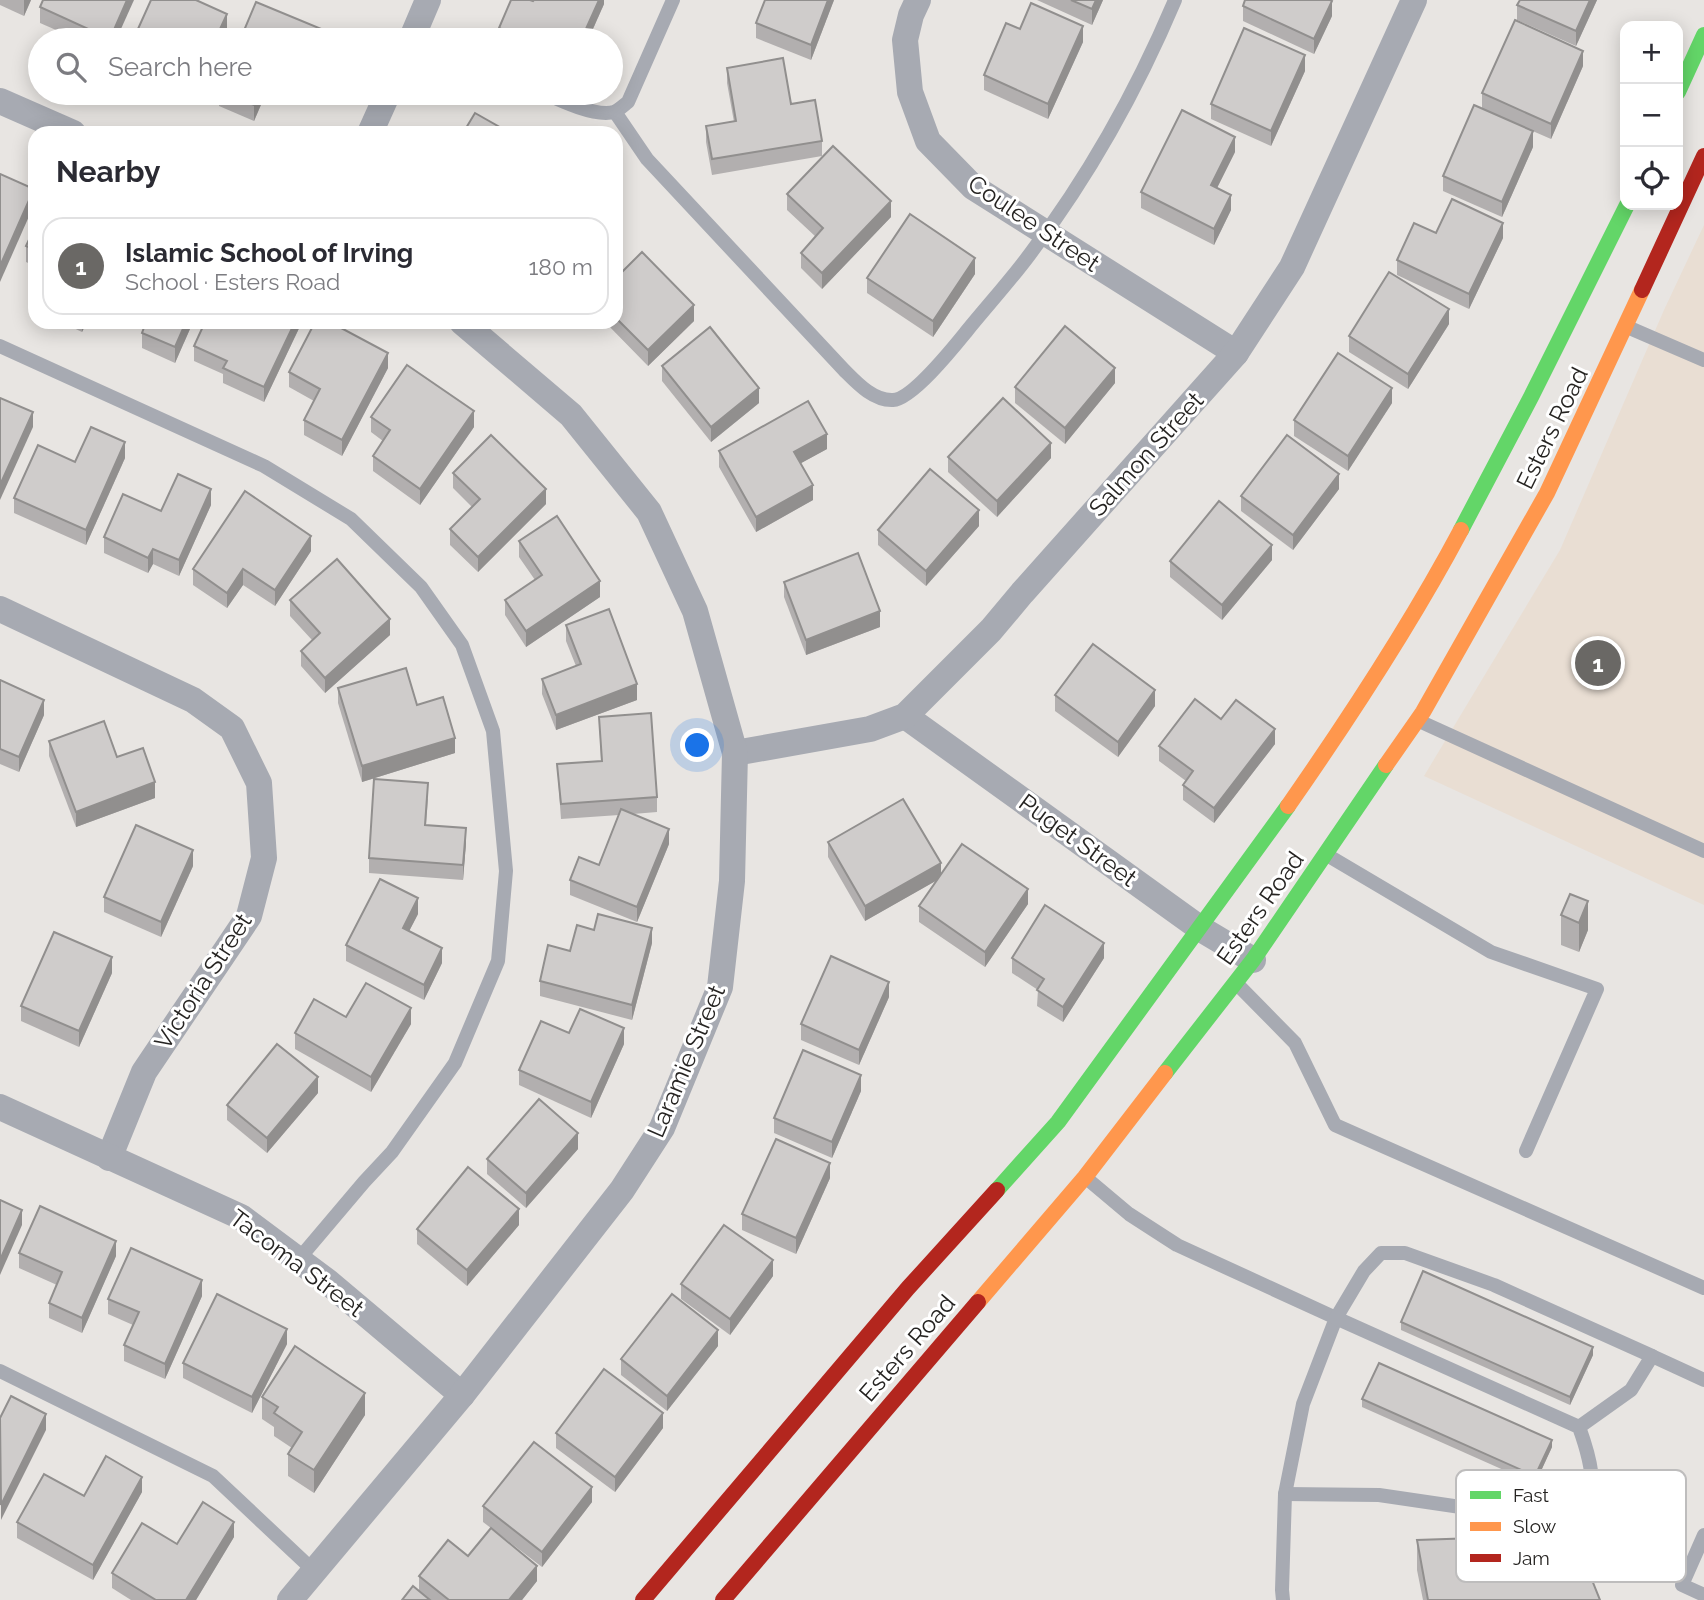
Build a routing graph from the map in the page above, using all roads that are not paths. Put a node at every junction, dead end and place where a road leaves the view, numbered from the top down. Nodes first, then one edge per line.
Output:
1 (428, 0) edge
2 (673, 0) edge
3 (918, 0) edge
4 (1175, 0) edge
5 (1414, 0) edge
6 (420, 28) edge
7 (1704, 35) edge
8 (1682, 84) edge
9 (0, 101) edge
10 (383, 105) edge
11 (574, 105) edge
12 (615, 112) junction
13 (57, 126) edge
14 (373, 126) edge
15 (1704, 156) edge
16 (1625, 210) edge
17 (1045, 233) junction
18 (1619, 323) junction
19 (470, 329) edge
20 (0, 346) edge
21 (1236, 353) junction
22 (1704, 360) edge
23 (0, 609) edge
24 (905, 716) junction
25 (1417, 720) junction
26 (735, 753) junction
27 (1704, 851) edge
28 (1326, 854) junction
29 (1201, 929) junction
30 (1253, 960) junction
31 (1236, 983) junction
32 (0, 1107) edge
33 (1526, 1151) dead end
34 (109, 1158) junction
35 (1085, 1177) junction
36 (298, 1260) junction
37 (1704, 1288) edge
38 (1336, 1318) junction
39 (1652, 1356) junction
40 (0, 1371) edge
41 (1704, 1380) edge
42 (462, 1395) junction
43 (1579, 1427) junction
44 (1591, 1470) edge
45 (1284, 1494) junction
46 (1456, 1506) edge
47 (1704, 1535) edge
48 (314, 1571) junction
49 (1686, 1576) edge
50 (1683, 1582) edge
51 (729, 1593) edge
52 (1704, 1595) edge
53 (290, 1600) edge
54 (643, 1600) edge
55 (1283, 1600) edge

1 - 6 street
2 - 12 lane
3 - 17 street, Coulee Street
4 - 17 lane
5 - 21 street, Salmon Street
7 - 8 main road
9 - 13 street
10 - 14 street
11 - 12 lane
12 - 17 lane
15 - 18 main road, Esters Road
16 - 29 main road, Esters Road
17 - 21 street, Coulee Street
18 - 22 lane
18 - 25 main road, Esters Road
19 - 26 street, Laramie Street
20 - 36 lane
21 - 24 street, Salmon Street
23 - 34 street, Victoria Street
24 - 26 street, Salmon Street
24 - 29 street, Puget Street
25 - 27 lane
25 - 28 main road, Esters Road
26 - 42 street, Laramie Street
28 - 30 main road, Esters Road
28 - 33 lane
29 - 30 street, Puget Street
29 - 54 main road, Esters Road
30 - 31 main road, Esters Road
31 - 35 main road, Esters Road
31 - 37 lane
32 - 34 street, Tacoma Street
34 - 36 street, Tacoma Street
35 - 38 lane
35 - 51 main road, Esters Road
36 - 42 street, Tacoma Street
38 - 39 lane
38 - 43 lane
38 - 45 lane
39 - 41 lane
39 - 43 lane
40 - 48 lane
42 - 48 street, Laramie Street
43 - 44 lane
45 - 46 lane
45 - 55 lane
47 - 49 lane
48 - 53 street, Laramie Street
50 - 52 lane

